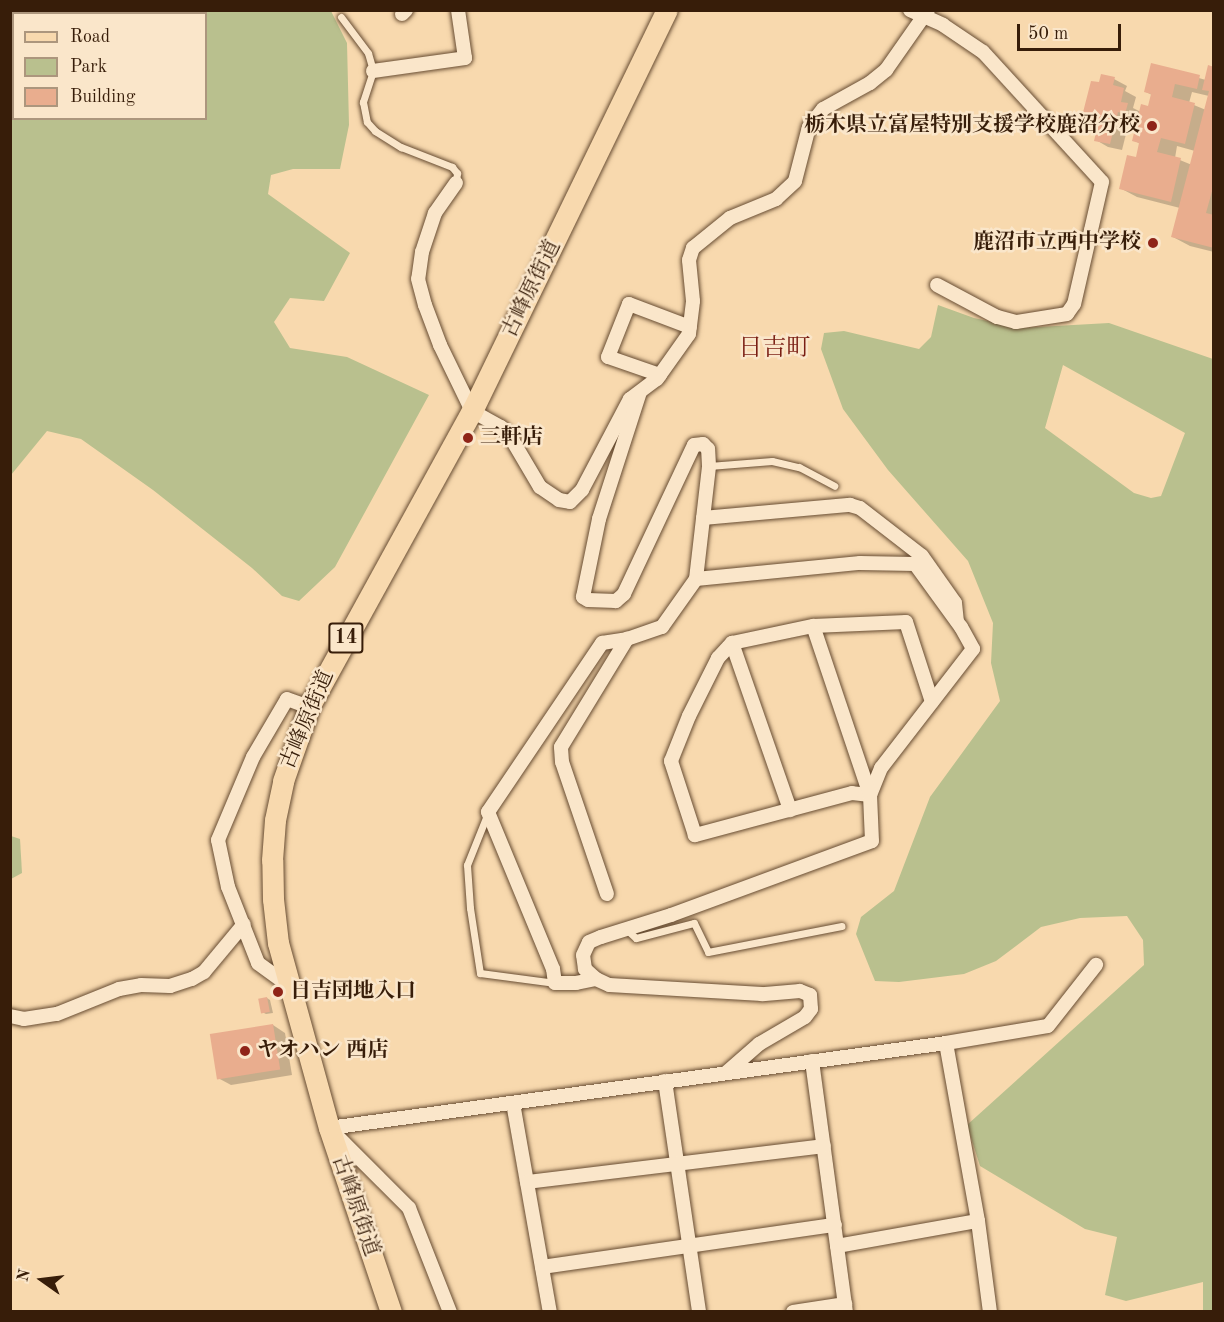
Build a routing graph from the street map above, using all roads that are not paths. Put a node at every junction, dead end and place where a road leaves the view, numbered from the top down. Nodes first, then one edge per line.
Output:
1 (458, 10) edge
2 (667, 10) edge
3 (921, 12) edge
4 (341, 17) dead end
5 (373, 71) junction
6 (456, 183) joint
7 (937, 285) dead end
8 (690, 327) junction
9 (660, 375) junction
10 (640, 392) junction
11 (472, 411) junction
12 (709, 466) junction
13 (834, 486) dead end
14 (703, 518) junction
15 (696, 579) junction
16 (957, 621) junction
17 (813, 626) junction
18 (627, 639) junction
19 (732, 643) junction
20 (932, 702) junction
21 (309, 707) junction
22 (870, 795) junction
23 (790, 810) junction
24 (488, 812) junction
25 (608, 894) dead end
26 (244, 924) junction
27 (842, 926) dead end
28 (626, 929) junction
29 (1096, 964) dead end
30 (596, 979) junction
31 (555, 983) junction
32 (288, 985) junction
33 (10, 1016) edge
34 (946, 1044) junction
35 (812, 1061) junction
36 (727, 1071) junction
37 (665, 1081) junction
38 (513, 1103) junction
39 (329, 1128) junction
40 (824, 1146) junction
41 (678, 1164) junction
42 (527, 1182) junction
43 (978, 1221) junction
44 (834, 1225) junction
45 (690, 1246) junction
46 (837, 1246) junction
47 (542, 1267) junction
48 (846, 1308) edge
49 (391, 1311) edge
50 (450, 1311) edge
51 (550, 1311) edge
52 (699, 1311) edge
53 (793, 1311) edge
54 (990, 1311) edge

1 - 5 street
2 - 11 main road, 古峰原街道 / 14
3 - 7 street
3 - 8 street
4 - 5 lane
5 - 6 lane
6 - 11 street
8 - 9 street
8 - 9 street
9 - 10 street
10 - 11 street
10 - 12 street
11 - 21 main road, 古峰原街道 / 14
12 - 13 lane
12 - 14 street
14 - 15 street
14 - 16 street
15 - 16 street
15 - 18 street
16 - 20 street
17 - 19 street
17 - 20 street
17 - 22 street
18 - 24 street
18 - 25 street
19 - 23 street
19 - 23 street
20 - 22 street
21 - 26 street
21 - 32 main road, 古峰原街道 / 14
22 - 23 street
22 - 28 street
24 - 31 street
24 - 31 lane
26 - 32 street
26 - 33 street
27 - 28 lane
28 - 30 street
29 - 34 street
30 - 31 street
30 - 36 street
32 - 39 main road, 古峰原街道 / 14
34 - 35 street
34 - 43 street
35 - 36 street
35 - 40 street
36 - 37 street
37 - 38 street
37 - 41 street
38 - 39 street
38 - 42 street
39 - 49 main road, 古峰原街道 / 14
39 - 50 street
40 - 41 street
40 - 44 street
41 - 42 street
41 - 45 street
42 - 47 street
43 - 46 street
43 - 54 street
44 - 45 street
44 - 46 street
45 - 47 street
45 - 52 street
46 - 48 street
47 - 51 street
48 - 53 street

